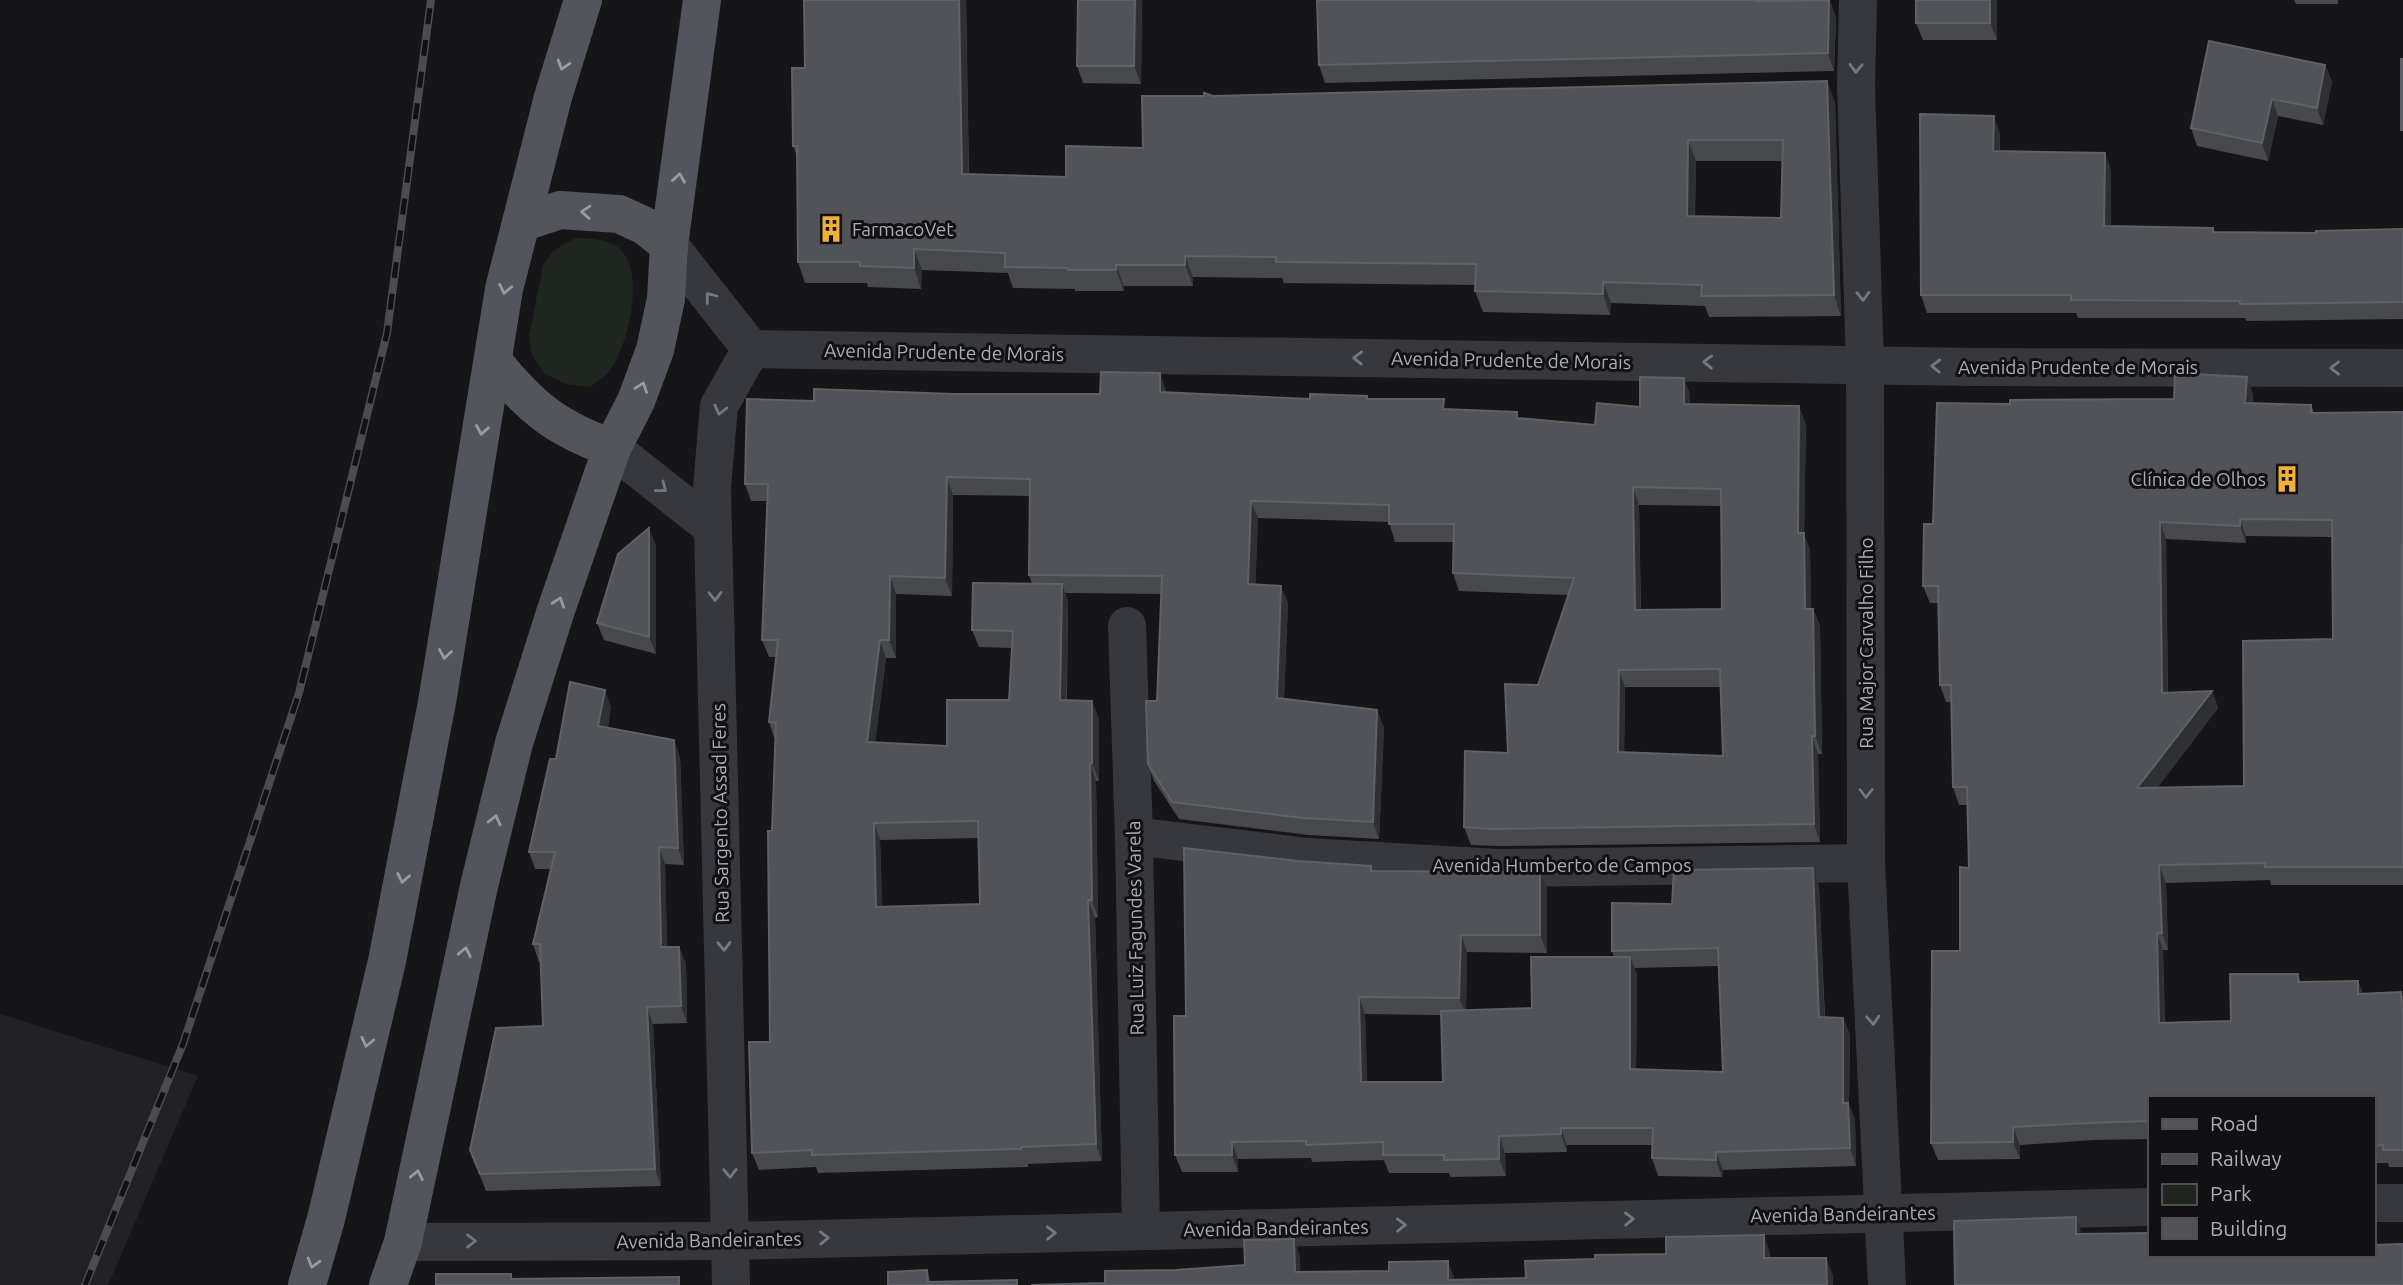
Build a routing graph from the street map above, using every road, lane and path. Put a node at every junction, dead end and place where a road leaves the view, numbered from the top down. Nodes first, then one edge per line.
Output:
1 (583, 0) edge
2 (702, 0) edge
3 (1858, 0) edge
4 (521, 223) junction
5 (670, 245) junction
6 (751, 349) junction
7 (494, 362) junction
8 (1865, 364) junction
9 (2403, 368) edge
10 (612, 448) junction
11 (713, 528) junction
12 (1127, 626) dead end
13 (1134, 836) junction
14 (1866, 863) junction
15 (2375, 1203) edge
16 (2403, 1203) edge
17 (2148, 1208) edge
18 (1883, 1213) junction
19 (1141, 1231) junction
20 (731, 1241) junction
21 (403, 1242) junction
22 (307, 1285) edge
23 (388, 1285) edge
24 (731, 1285) edge
25 (1887, 1285) edge

1 -> 4 main road
5 -> 2 main road
3 -> 8 street, Rua Major Carvalho Filho
5 -> 4 main road
4 -> 7 main road
6 -> 5 street
10 -> 5 main road
8 -> 6 street, Avenida Prudente de Morais
6 -> 11 street, Rua Sargento Assad Feres
7 - 10 main road
7 -> 22 main road
9 -> 8 street, Avenida Prudente de Morais
8 -> 14 street, Rua Major Carvalho Filho
10 -> 11 street
21 -> 10 main road
11 -> 20 street, Rua Sargento Assad Feres
12 - 13 street, Rua Luiz Fagundes Varela
13 - 14 street, Avenida Humberto de Campos
13 - 19 street, Rua Luiz Fagundes Varela
14 -> 18 street, Rua Major Carvalho Filho
15 - 16 street
17 - 18 street, Avenida Bandeirantes
19 -> 18 street, Avenida Bandeirantes
18 - 25 street, Rua Major Carvalho Filho
20 -> 19 street, Avenida Bandeirantes
21 -> 20 street, Avenida Bandeirantes
20 - 24 street, Rua Sargento Assad Feres
21 - 23 main road

